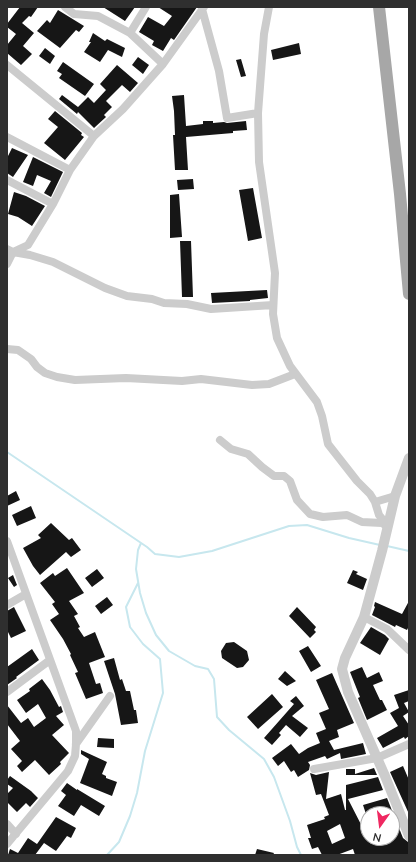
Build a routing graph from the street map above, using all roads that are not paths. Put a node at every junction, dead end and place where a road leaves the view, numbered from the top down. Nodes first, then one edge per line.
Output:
1 (65, 7) edge
2 (146, 7) edge
3 (269, 7) edge
4 (379, 7) edge
5 (203, 8) edge
6 (130, 34) junction
7 (163, 64) junction
8 (7, 65) edge
9 (258, 114) junction
10 (94, 136) junction
11 (7, 137) edge
12 (70, 170) junction
13 (7, 180) edge
14 (53, 204) junction
15 (10, 251) edge
16 (7, 264) edge
17 (409, 294) edge
18 (273, 305) junction
19 (7, 349) edge
20 (295, 374) junction
21 (220, 440) dead end
22 (409, 458) edge
23 (395, 496) junction
24 (375, 502) junction
25 (388, 523) junction
26 (8, 546) edge
27 (26, 594) junction
28 (7, 605) edge
29 (364, 617) junction
30 (409, 650) edge
31 (50, 660) junction
32 (7, 692) edge
33 (110, 696) dead end
34 (76, 744) junction
35 (409, 744) edge
36 (377, 758) junction
37 (314, 769) dead end
38 (7, 824) edge
39 (16, 834) junction
40 (409, 836) edge
41 (7, 844) edge

1 - 6 street
2 - 6 street
3 - 9 street
4 - 17 main road
5 - 7 street
5 - 9 street
6 - 7 street
7 - 10 street
8 - 10 street
9 - 18 street
10 - 12 street
11 - 12 street
12 - 14 street
13 - 14 street
14 - 15 street
15 - 16 street
15 - 18 street
18 - 20 street
19 - 20 street
20 - 24 street
21 - 25 street
22 - 23 street
23 - 24 street
23 - 25 street
24 - 25 street
25 - 29 street
26 - 27 street
27 - 28 street
27 - 31 street
29 - 30 street
29 - 36 street
31 - 32 street
31 - 34 street
33 - 34 street
34 - 39 street
35 - 36 street
36 - 37 street
36 - 40 street
38 - 39 street
39 - 41 street

